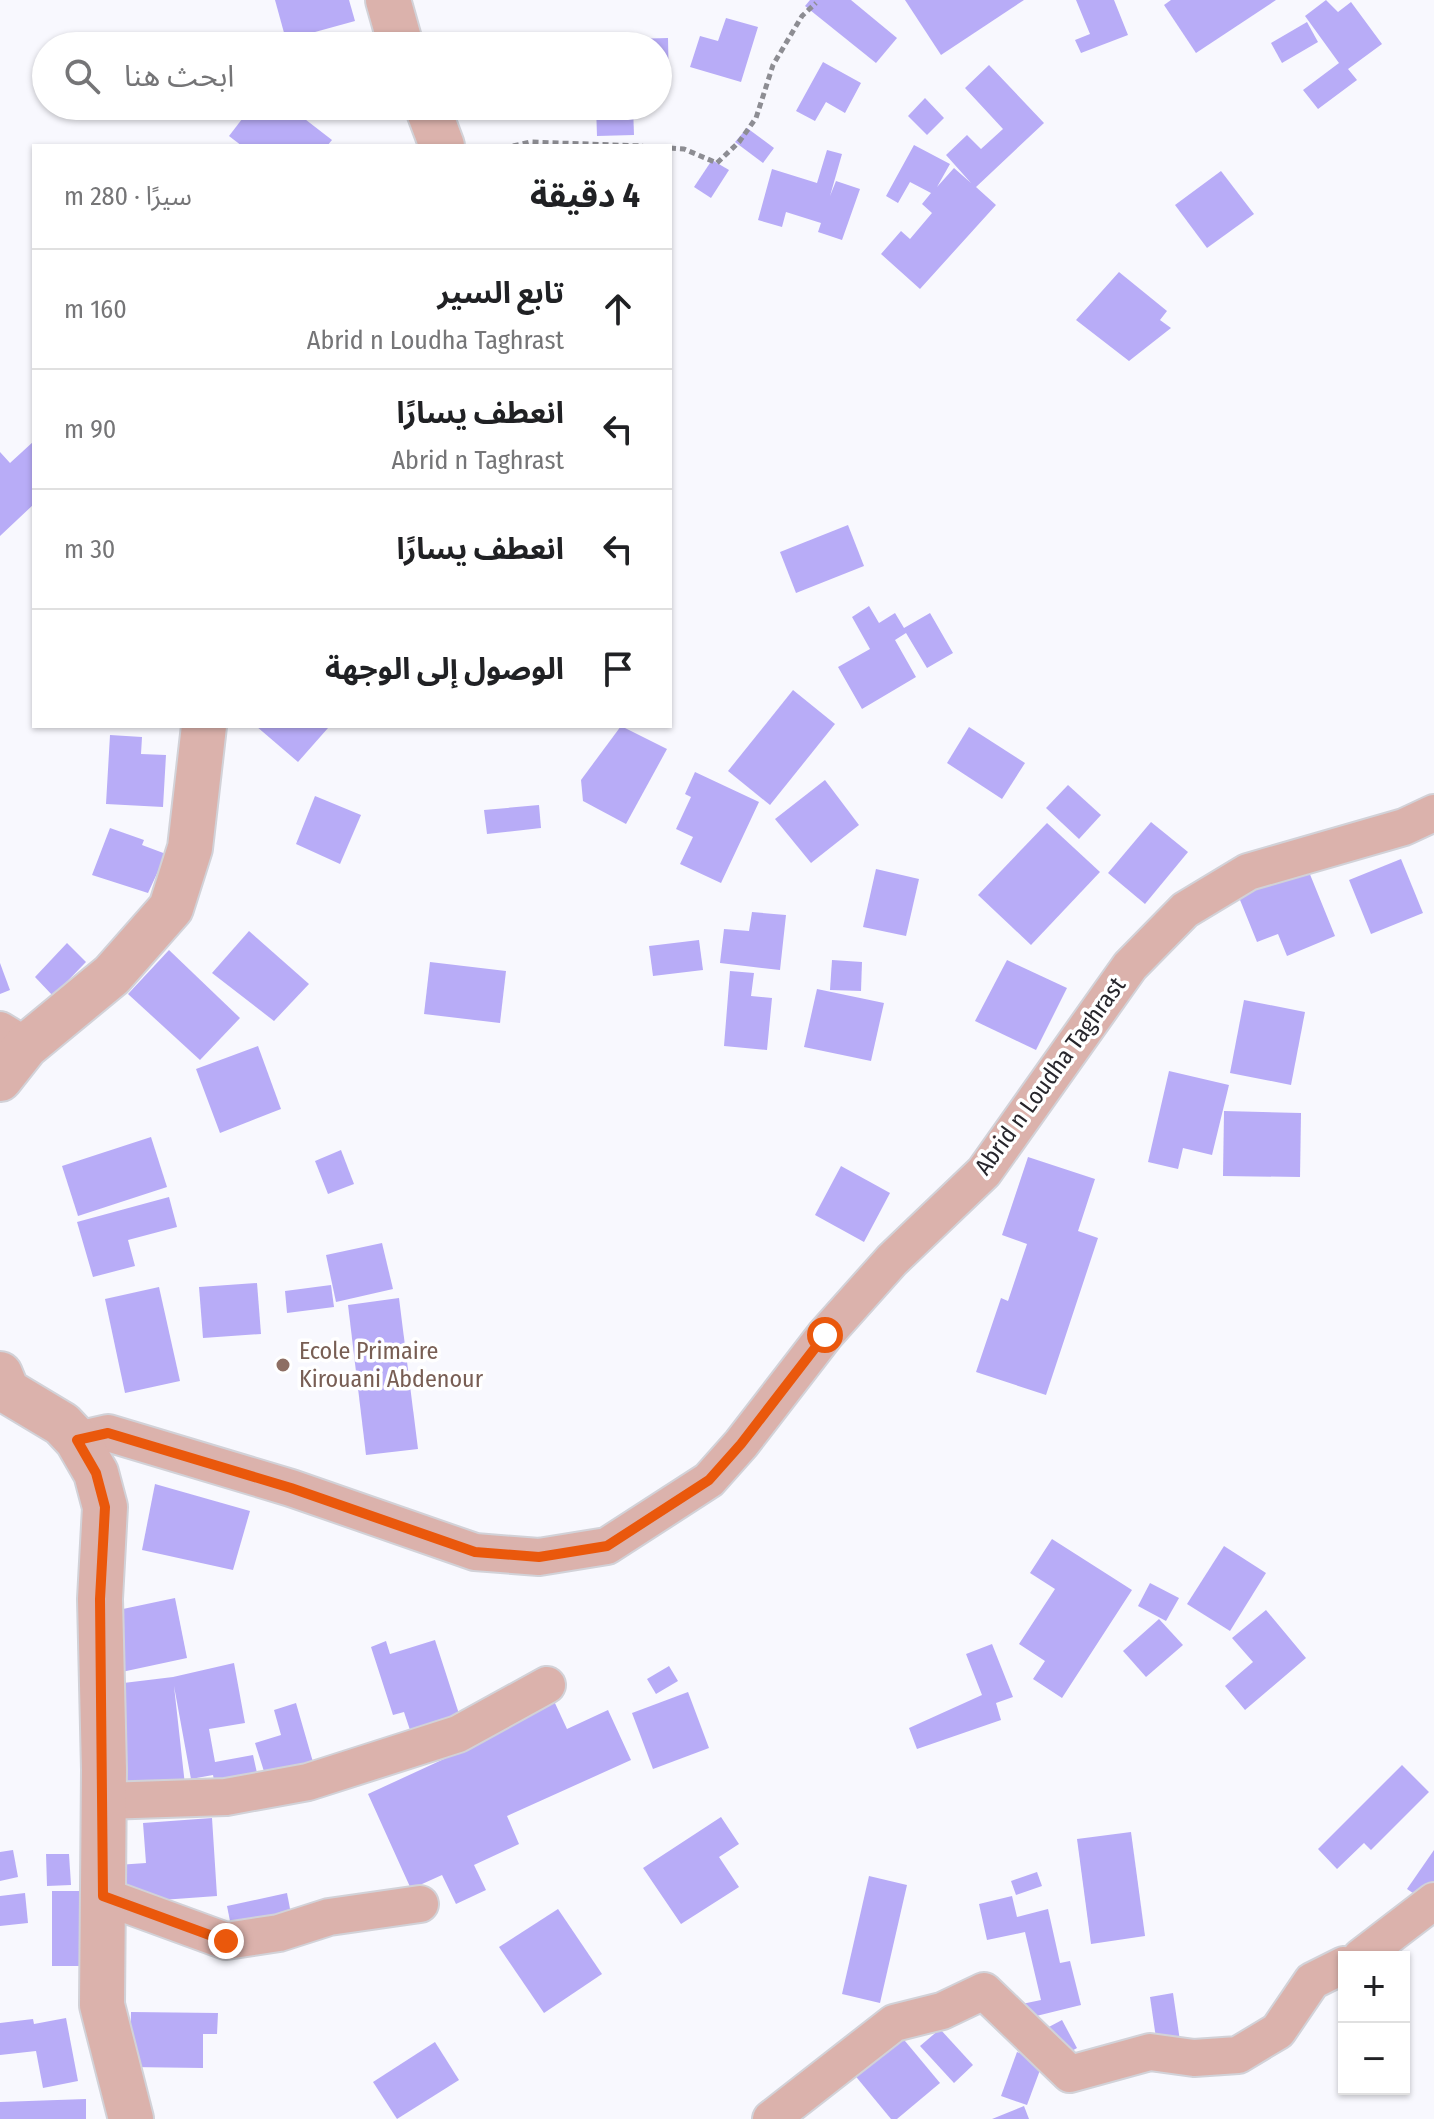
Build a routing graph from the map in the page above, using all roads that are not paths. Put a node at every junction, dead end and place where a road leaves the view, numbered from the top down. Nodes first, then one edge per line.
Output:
1 (388, 0) edge
2 (397, 32) edge
3 (432, 120) edge
4 (441, 144) edge
5 (204, 728) edge
6 (1434, 813) edge
7 (9, 1052) edge
8 (0, 1374) edge
9 (77, 1440) junction
10 (547, 1685) dead end
11 (104, 1801) junction
12 (103, 1896) junction
13 (1434, 1901) edge
14 (420, 1904) dead end
15 (1369, 1951) edge
16 (1338, 1968) edge
17 (131, 2119) edge
18 (771, 2119) edge

1 - 2 street
3 - 4 street
5 - 7 street
6 - 9 street, Abrid n Loudha Taghrast
8 - 9 street
9 - 11 street
10 - 11 street
11 - 12 street
12 - 14 street
12 - 17 street
13 - 15 street
16 - 18 street

